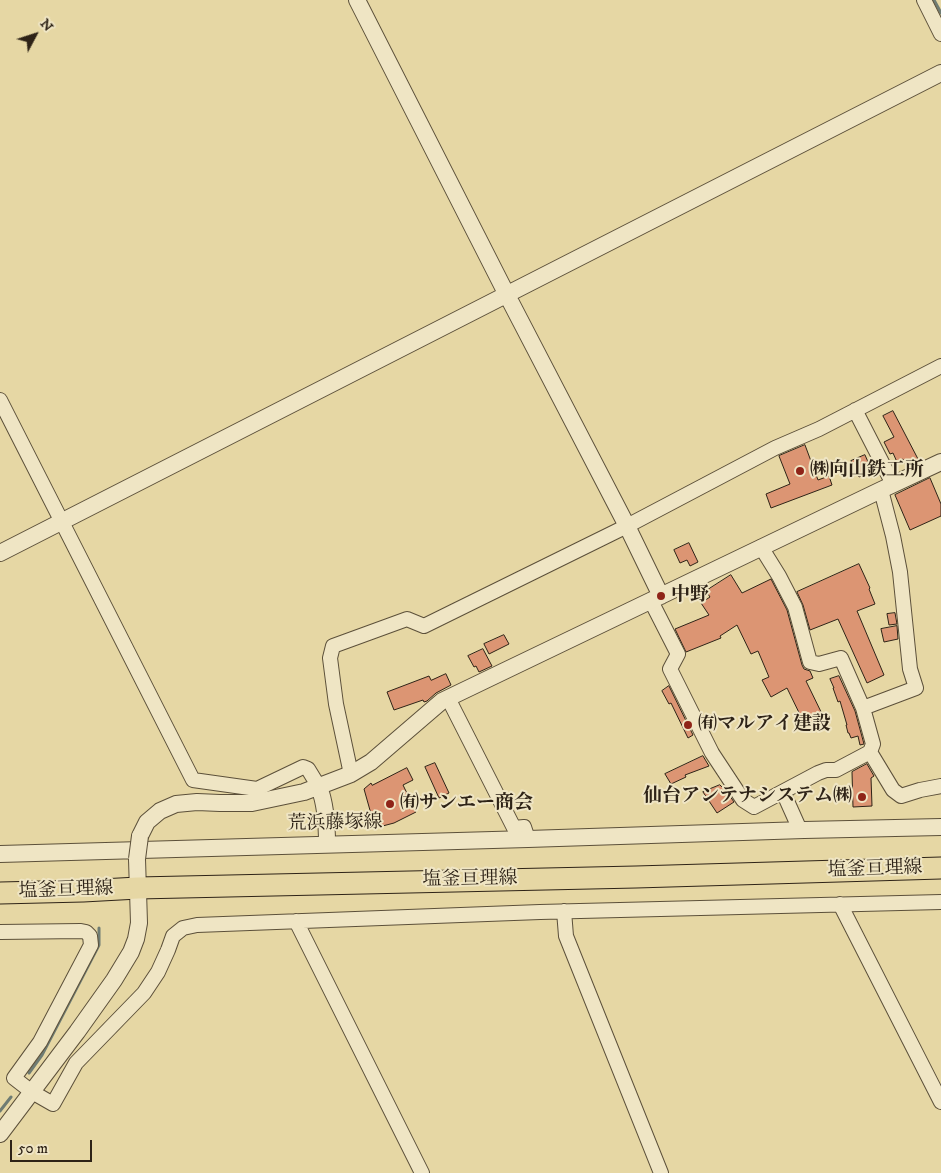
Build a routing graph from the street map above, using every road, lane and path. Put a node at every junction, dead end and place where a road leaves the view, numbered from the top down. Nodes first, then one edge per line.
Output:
1 (357, 0) edge
2 (924, 0) edge
3 (941, 34) edge
4 (941, 74) edge
5 (507, 295) junction
6 (941, 366) edge
7 (0, 400) edge
8 (855, 410) junction
9 (941, 462) edge
10 (887, 487) junction
11 (62, 521) junction
12 (627, 526) junction
13 (762, 547) junction
14 (0, 552) edge
15 (656, 598) junction
16 (448, 698) junction
17 (863, 708) junction
18 (870, 752) junction
19 (351, 774) junction
20 (941, 786) edge
21 (319, 787) junction
22 (783, 792) junction
23 (941, 828) edge
24 (800, 830) junction
25 (528, 839) junction
26 (327, 844) junction
27 (0, 854) edge
28 (941, 868) edge
29 (138, 888) junction
30 (0, 893) edge
31 (941, 902) edge
32 (840, 904) junction
33 (564, 911) junction
34 (296, 921) junction
35 (0, 932) edge
36 (32, 1092) junction
37 (941, 1102) edge
38 (0, 1134) edge
39 (422, 1173) edge
40 (661, 1173) edge

1 - 5 street
2 - 3 street
4 - 5 street
5 - 11 street
5 - 12 street
6 - 8 street
7 - 11 street
8 - 10 street
8 - 12 street
9 - 10 street
10 - 13 street
10 - 17 street
11 - 14 street
11 - 21 street
12 - 15 street
12 - 19 street
13 - 15 street
13 - 17 street
15 - 16 street
15 - 22 street
16 - 19 street
16 - 25 street
17 - 18 street
18 - 20 street
18 - 22 street
19 - 21 street
21 - 26 street
21 - 29 street, bridge
22 - 24 street
23 - 24 street, 荒浜藤塚線
24 - 25 street, 荒浜藤塚線
25 - 26 street, 荒浜藤塚線
26 - 27 street, 荒浜藤塚線
28 - 29 main road, 塩釜亘理線
29 - 30 main road, 塩釜亘理線
29 - 36 street
31 - 32 street
32 - 33 street
32 - 37 street
33 - 34 street
33 - 40 street
34 - 36 street
34 - 39 street
35 - 36 street
36 - 38 street

